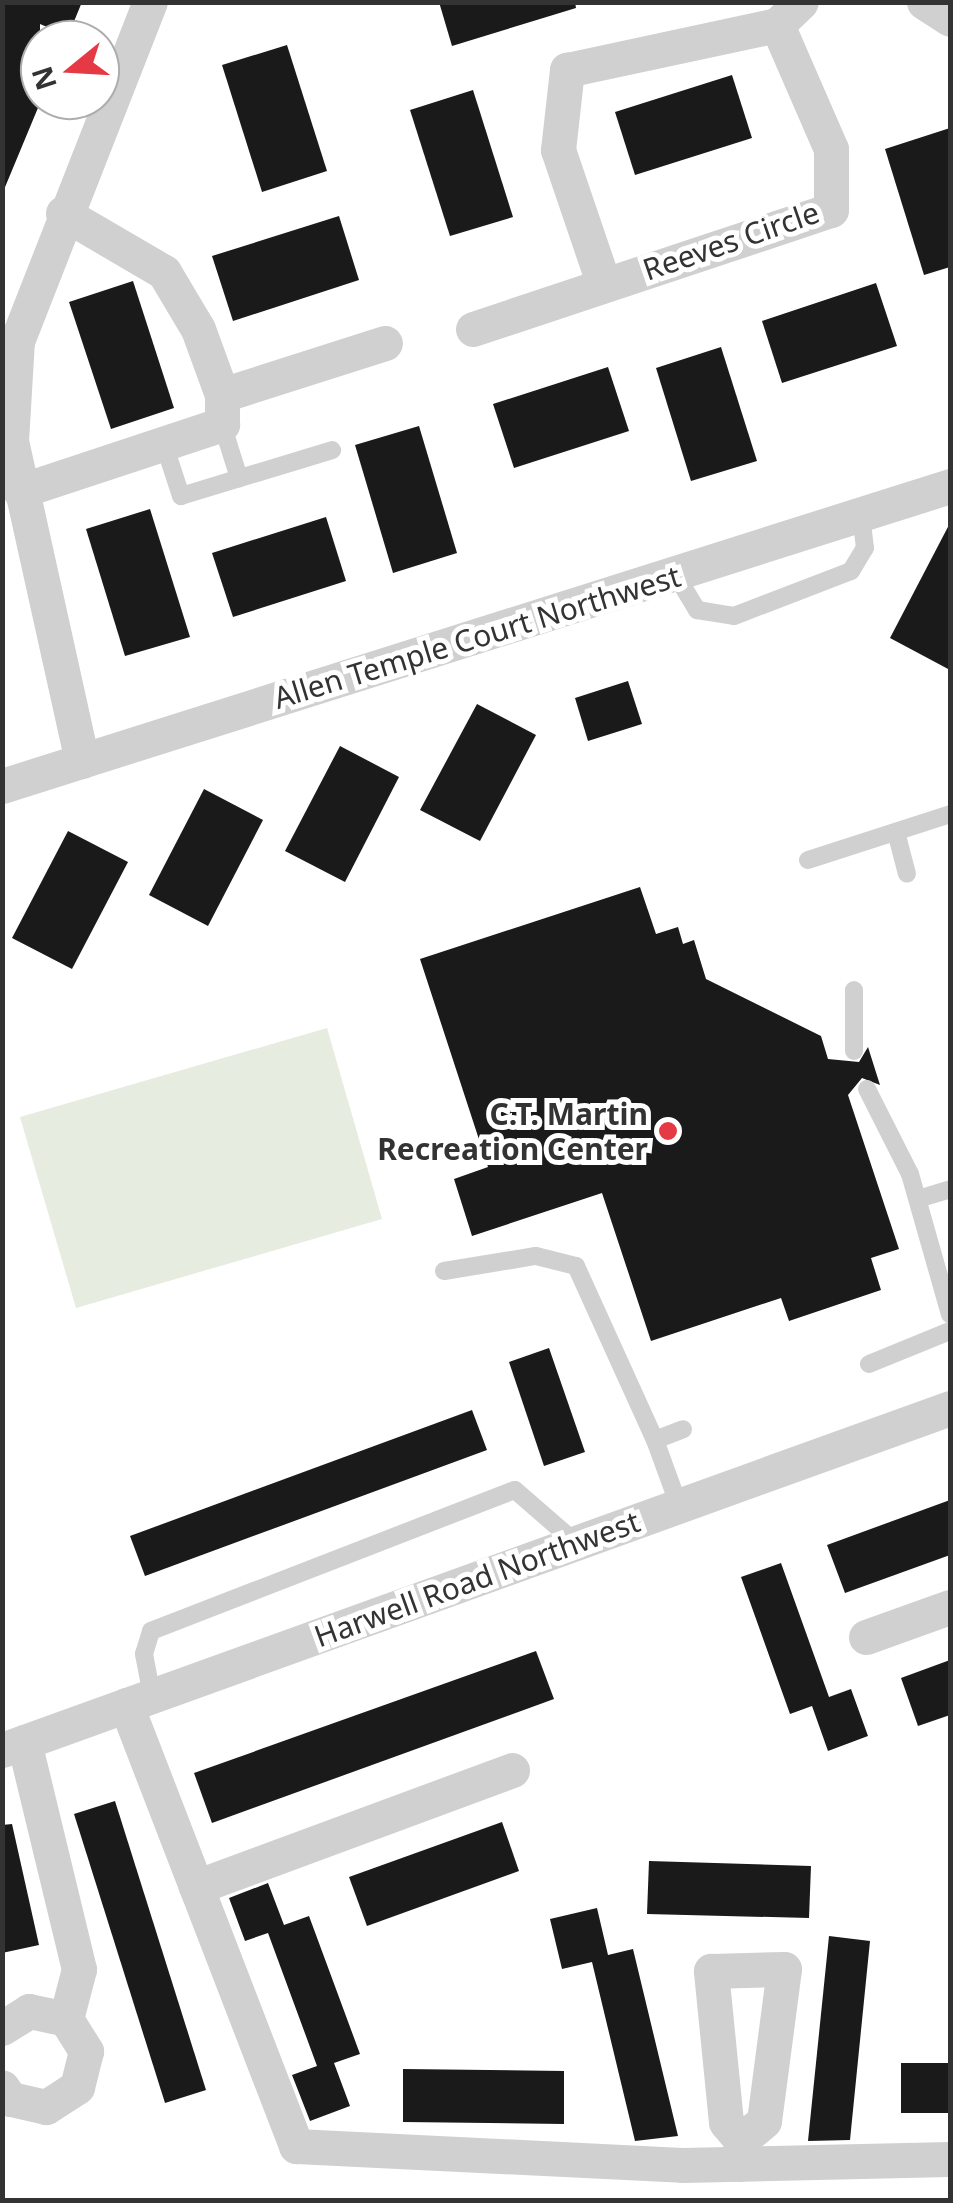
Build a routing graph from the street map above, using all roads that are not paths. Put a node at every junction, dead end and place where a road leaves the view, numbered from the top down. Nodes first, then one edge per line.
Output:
1 (150, 2) edge
2 (924, 2) edge
3 (789, 14) edge
4 (950, 19) edge
5 (63, 214) junction
6 (604, 285) junction
7 (473, 329) dead end
8 (385, 344) dead end
9 (222, 410) junction
10 (164, 444) junction
11 (332, 450) dead end
12 (239, 478) junction
13 (950, 486) edge
14 (20, 490) junction
15 (861, 514) junction
16 (676, 575) junction
17 (82, 761) junction
18 (2, 786) edge
19 (950, 814) edge
20 (896, 832) junction
21 (808, 860) dead end
22 (907, 874) dead end
23 (854, 990) dead end
24 (854, 1051) dead end
25 (867, 1089) dead end
26 (950, 1188) edge
27 (918, 1199) junction
28 (444, 1271) dead end
29 (950, 1314) edge
30 (950, 1331) edge
31 (869, 1364) dead end
32 (950, 1408) edge
33 (683, 1429) dead end
34 (655, 1440) junction
35 (679, 1506) junction
36 (576, 1543) junction
37 (950, 1607) edge
38 (866, 1637) dead end
39 (139, 1701) junction
40 (13, 1746) edge
41 (512, 1770) dead end
42 (196, 1886) junction
43 (66, 2019) junction
44 (2, 2028) edge
45 (2, 2087) edge
46 (950, 2159) edge

1 - 5 street
2 - 4 street
3 - 6 street, Reeves Circle
3 - 6 street, Reeves Circle
5 - 9 street
5 - 14 street
6 - 7 street, Reeves Circle
8 - 9 street
9 - 10 street
9 - 12 lane
10 - 12 lane
10 - 14 street
11 - 12 lane
13 - 15 street, Allen Temple Court Northwest
14 - 17 street
15 - 16 street, Allen Temple Court Northwest
15 - 16 lane
16 - 17 street, Allen Temple Court Northwest
17 - 18 street, Allen Temple Court Northwest
19 - 20 lane
20 - 21 lane
20 - 22 lane
23 - 24 lane
25 - 27 lane
26 - 27 lane
27 - 29 lane
28 - 34 lane
30 - 31 lane
32 - 35 street, Harwell Road Northwest
33 - 34 lane
34 - 35 lane
35 - 36 street, Harwell Road Northwest
36 - 39 street, Harwell Road Northwest
36 - 39 lane
37 - 38 street
39 - 40 street, Harwell Road Northwest
39 - 42 street
40 - 43 street
41 - 42 street
42 - 46 street
43 - 44 street
43 - 45 street

